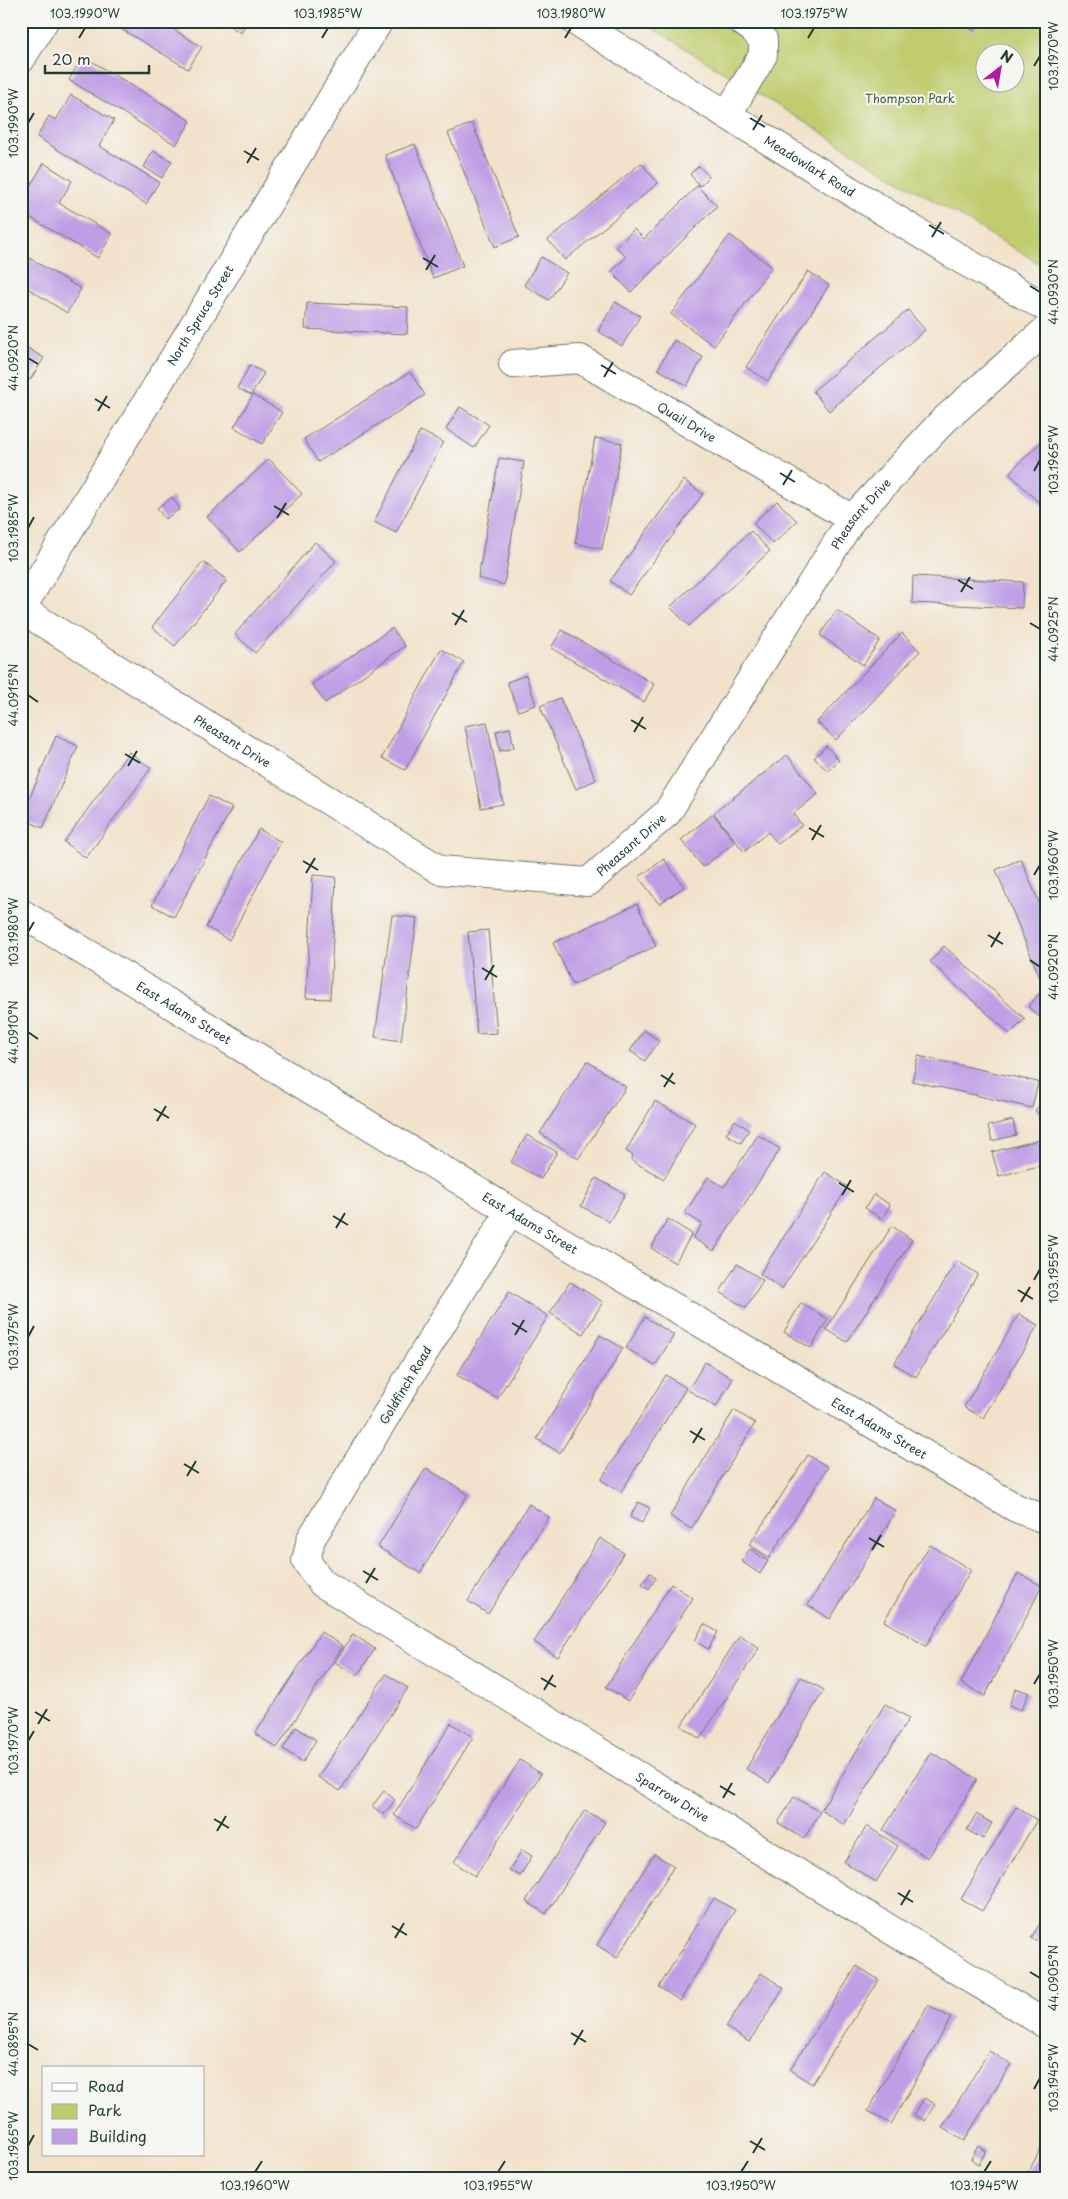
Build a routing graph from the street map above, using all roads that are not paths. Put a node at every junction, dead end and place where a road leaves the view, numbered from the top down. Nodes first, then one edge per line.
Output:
1 (44, 21) edge
2 (379, 21) edge
3 (575, 21) edge
4 (742, 21) edge
5 (21, 59) edge
6 (727, 115) junction
7 (1047, 308) edge
8 (1047, 329) edge
9 (513, 364) dead end
10 (852, 519) junction
11 (21, 609) edge
12 (21, 912) edge
13 (510, 1211) junction
14 (1047, 1520) edge
15 (306, 1561) joint
16 (1047, 2025) edge

1 - 5 street
2 - 11 street, North Spruce Street
3 - 6 street, Meadowlark Road
4 - 6 street
6 - 7 street, Meadowlark Road
8 - 10 street, Pheasant Drive
9 - 10 street, Quail Drive
10 - 11 street, Pheasant Drive
12 - 13 street, East Adams Street
13 - 14 street, East Adams Street
13 - 15 street, Goldfinch Road
15 - 16 street, Sparrow Drive

